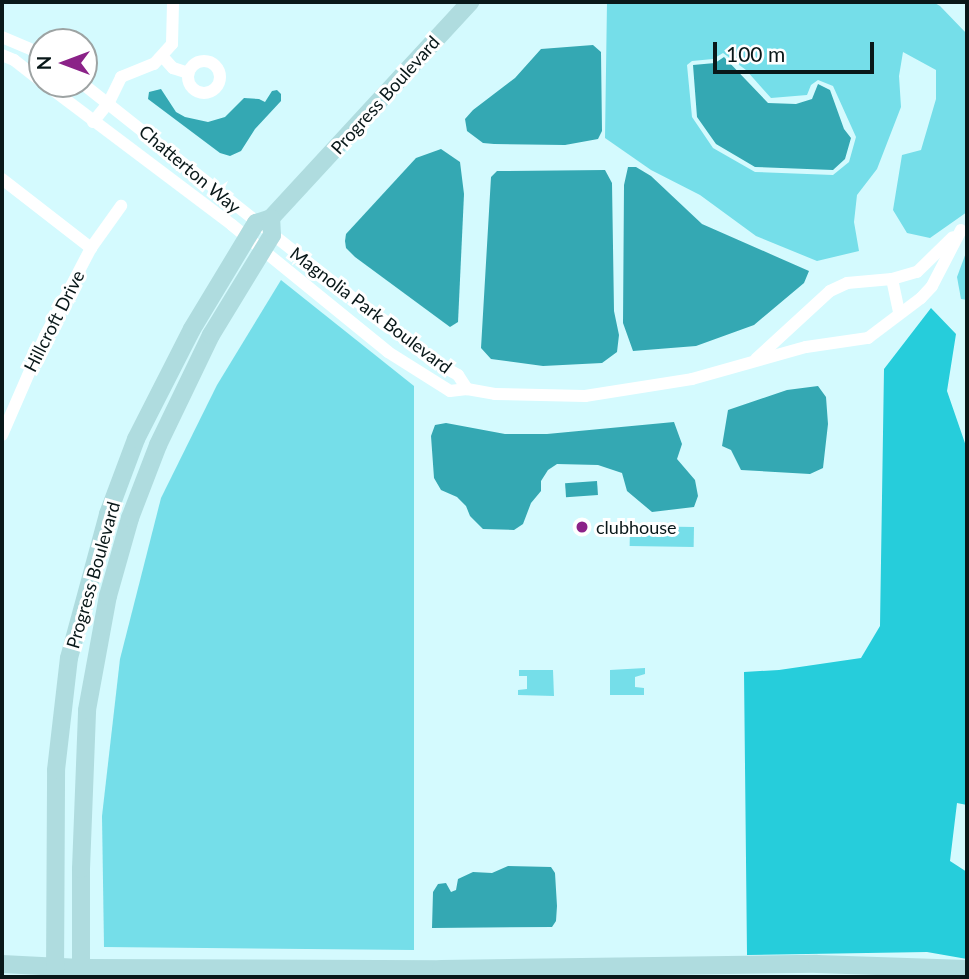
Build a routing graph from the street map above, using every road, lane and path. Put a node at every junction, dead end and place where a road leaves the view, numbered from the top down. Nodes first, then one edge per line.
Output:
1 (173, 2) edge
2 (470, 2) edge
3 (2, 37) edge
4 (28, 48) edge
5 (2, 55) edge
6 (163, 57) junction
7 (28, 71) edge
8 (188, 73) dead end
9 (98, 94) edge
10 (62, 98) edge
11 (109, 102) junction
12 (93, 122) junction
13 (2, 178) edge
14 (121, 206) dead end
15 (262, 228) junction
16 (964, 228) edge
17 (91, 248) junction
18 (262, 251) junction
19 (892, 279) junction
20 (899, 312) junction
21 (753, 362) junction
22 (467, 389) junction
23 (2, 435) edge
24 (2, 964) edge
25 (967, 969) edge
26 (55, 972) edge
27 (81, 973) edge

1 - 6 street
2 - 15 main road, Progress Boulevard
3 - 4 street
5 - 7 street, Chatterton Way
6 - 8 street
6 - 11 street
9 - 11 street, Chatterton Way
10 - 12 street, Chatterton Way
11 - 12 street
11 - 15 street, Chatterton Way
12 - 15 street, Chatterton Way
13 - 17 street
14 - 17 street, Hillcroft Drive
15 - 18 main road, Progress Boulevard
15 - 22 street, Magnolia Park Boulevard
15 - 26 main road, Progress Boulevard
16 - 19 street, Magnolia Park Boulevard
16 - 20 street, Magnolia Park Boulevard
17 - 23 street, Hillcroft Drive
18 - 22 street, Magnolia Park Boulevard
18 - 27 main road, Progress Boulevard
19 - 20 street
19 - 21 street, Magnolia Park Boulevard
20 - 21 street, Magnolia Park Boulevard
21 - 22 street, Magnolia Park Boulevard
24 - 26 main road
25 - 27 main road
26 - 27 main road

